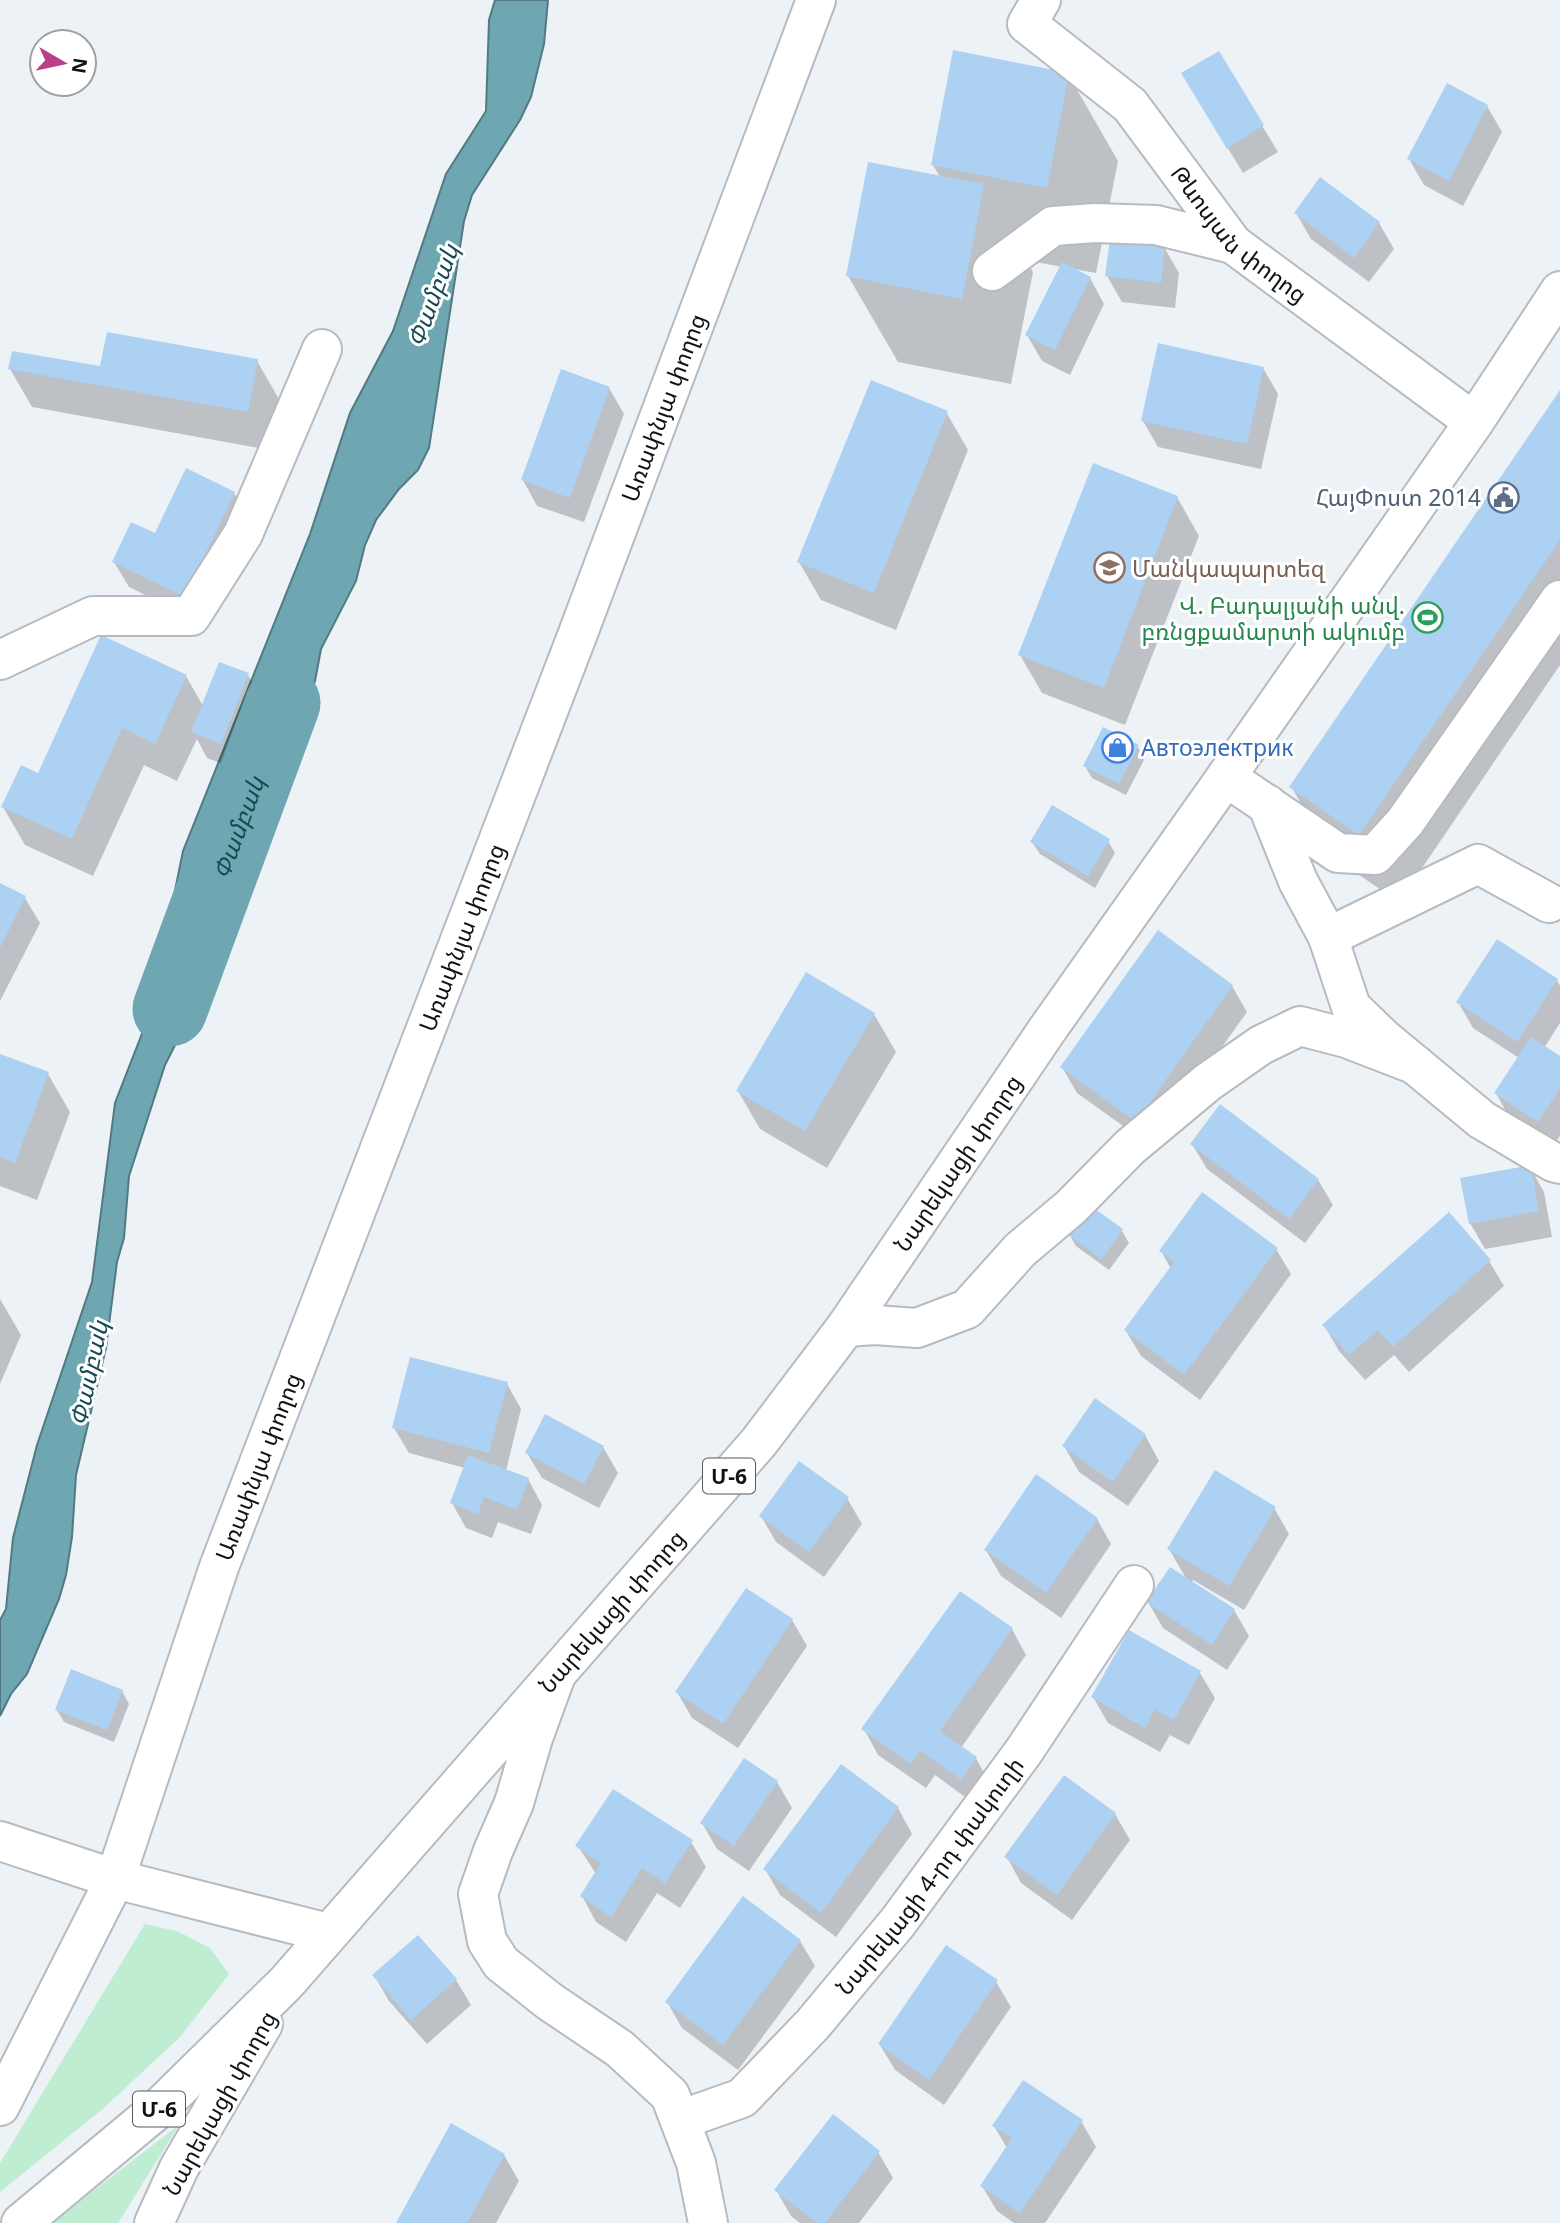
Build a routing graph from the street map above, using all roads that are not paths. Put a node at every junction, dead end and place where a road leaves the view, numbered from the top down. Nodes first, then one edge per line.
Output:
1 (816, 0) edge
2 (1034, 12) edge
3 (1233, 244) junction
4 (992, 271) dead end
5 (1560, 291) edge
6 (322, 349) dead end
7 (1474, 422) junction
8 (1560, 600) edge
9 (0, 660) edge
10 (1226, 778) junction
11 (1267, 804) junction
12 (1549, 903) dead end
13 (1328, 937) junction
14 (1416, 1065) junction
15 (1560, 1164) edge
16 (846, 1327) junction
17 (1134, 1585) dead end
18 (556, 1675) junction
19 (0, 1841) edge
20 (116, 1879) junction
21 (328, 1933) junction
22 (286, 1983) junction
23 (0, 2106) edge
24 (680, 2120) junction
25 (21, 2223) edge
26 (154, 2223) edge
27 (708, 2223) edge

1 - 20 main road, Առափնյա փողոց
2 - 3 main road, Թևոսյան փողոց
3 - 4 main road
3 - 7 main road, Թևոսյան փողոց
5 - 7 main road, Նարեկացի փողոց / Մ-6
6 - 9 main road
7 - 10 main road, Նարեկացի փողոց / Մ-6
8 - 11 main road
10 - 11 main road
10 - 16 main road, Նարեկացի փողոց / Մ-6
11 - 13 main road
12 - 13 main road
13 - 14 main road
14 - 15 main road
14 - 16 main road
16 - 18 main road, Նարեկացի փողոց / Մ-6
17 - 24 main road, Նարեկացի 4-րդ փակուղի
18 - 21 main road, Նարեկացի փողոց / Մ-6
18 - 24 main road
19 - 20 main road
20 - 21 main road
20 - 23 main road, Առափնյա փողոց
21 - 22 main road, Նարեկացի փողոց / Մ-6
22 - 25 main road, Նարեկացի փողոց / Մ-6
22 - 26 main road, Նարեկացի փողոց / Մ-6
24 - 27 main road

